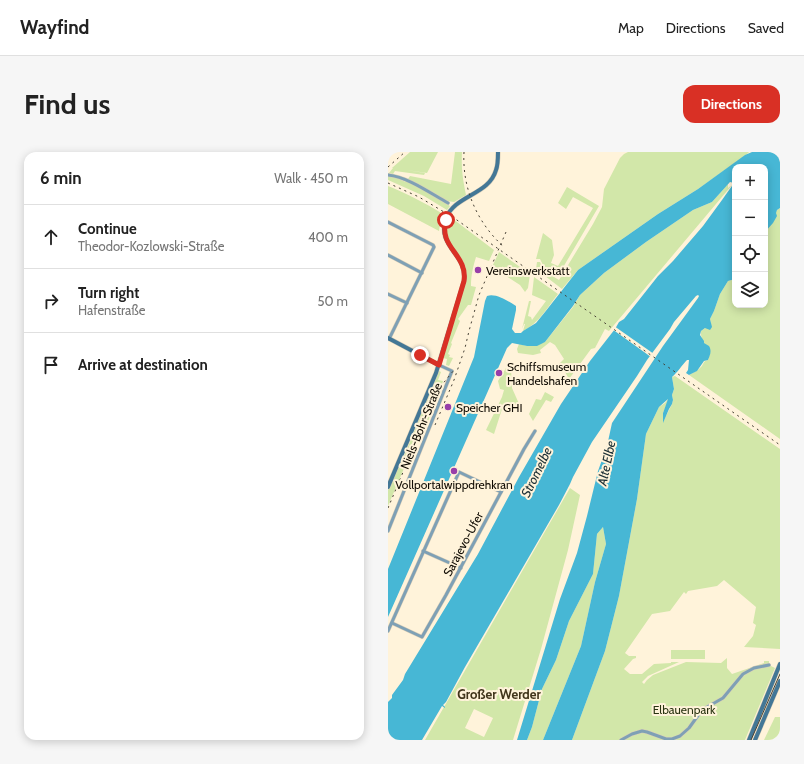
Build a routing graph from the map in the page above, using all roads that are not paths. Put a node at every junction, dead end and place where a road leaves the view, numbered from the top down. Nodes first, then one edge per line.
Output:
1 (498, 152) edge
2 (388, 175) edge
3 (448, 203) dead end
4 (388, 222) edge
5 (388, 256) edge
6 (422, 273) junction
7 (388, 294) edge
8 (407, 303) junction
9 (389, 339) edge
10 (439, 365) junction
11 (535, 431) dead end
12 (388, 487) edge
13 (501, 492) junction
14 (388, 531) edge
15 (423, 551) junction
16 (461, 568) junction
17 (392, 623) junction
18 (388, 631) edge
19 (780, 664) edge
20 (768, 665) dead end
21 (780, 681) edge
22 (621, 740) edge
23 (749, 740) edge
24 (755, 740) edge

1 - 10 main road
2 - 3 street
4 - 6 street
5 - 6 street
6 - 8 street
7 - 8 street
8 - 9 street
9 - 10 main road
10 - 12 main road
10 - 14 street, Niels-Bohr-Straße
11 - 13 street, Sarajevo-Ufer
13 - 15 street
13 - 16 street, Sarajevo-Ufer
15 - 16 street
15 - 17 street
16 - 17 street, Sarajevo-Ufer
17 - 18 street
19 - 23 main road
20 - 22 street
21 - 24 main road

